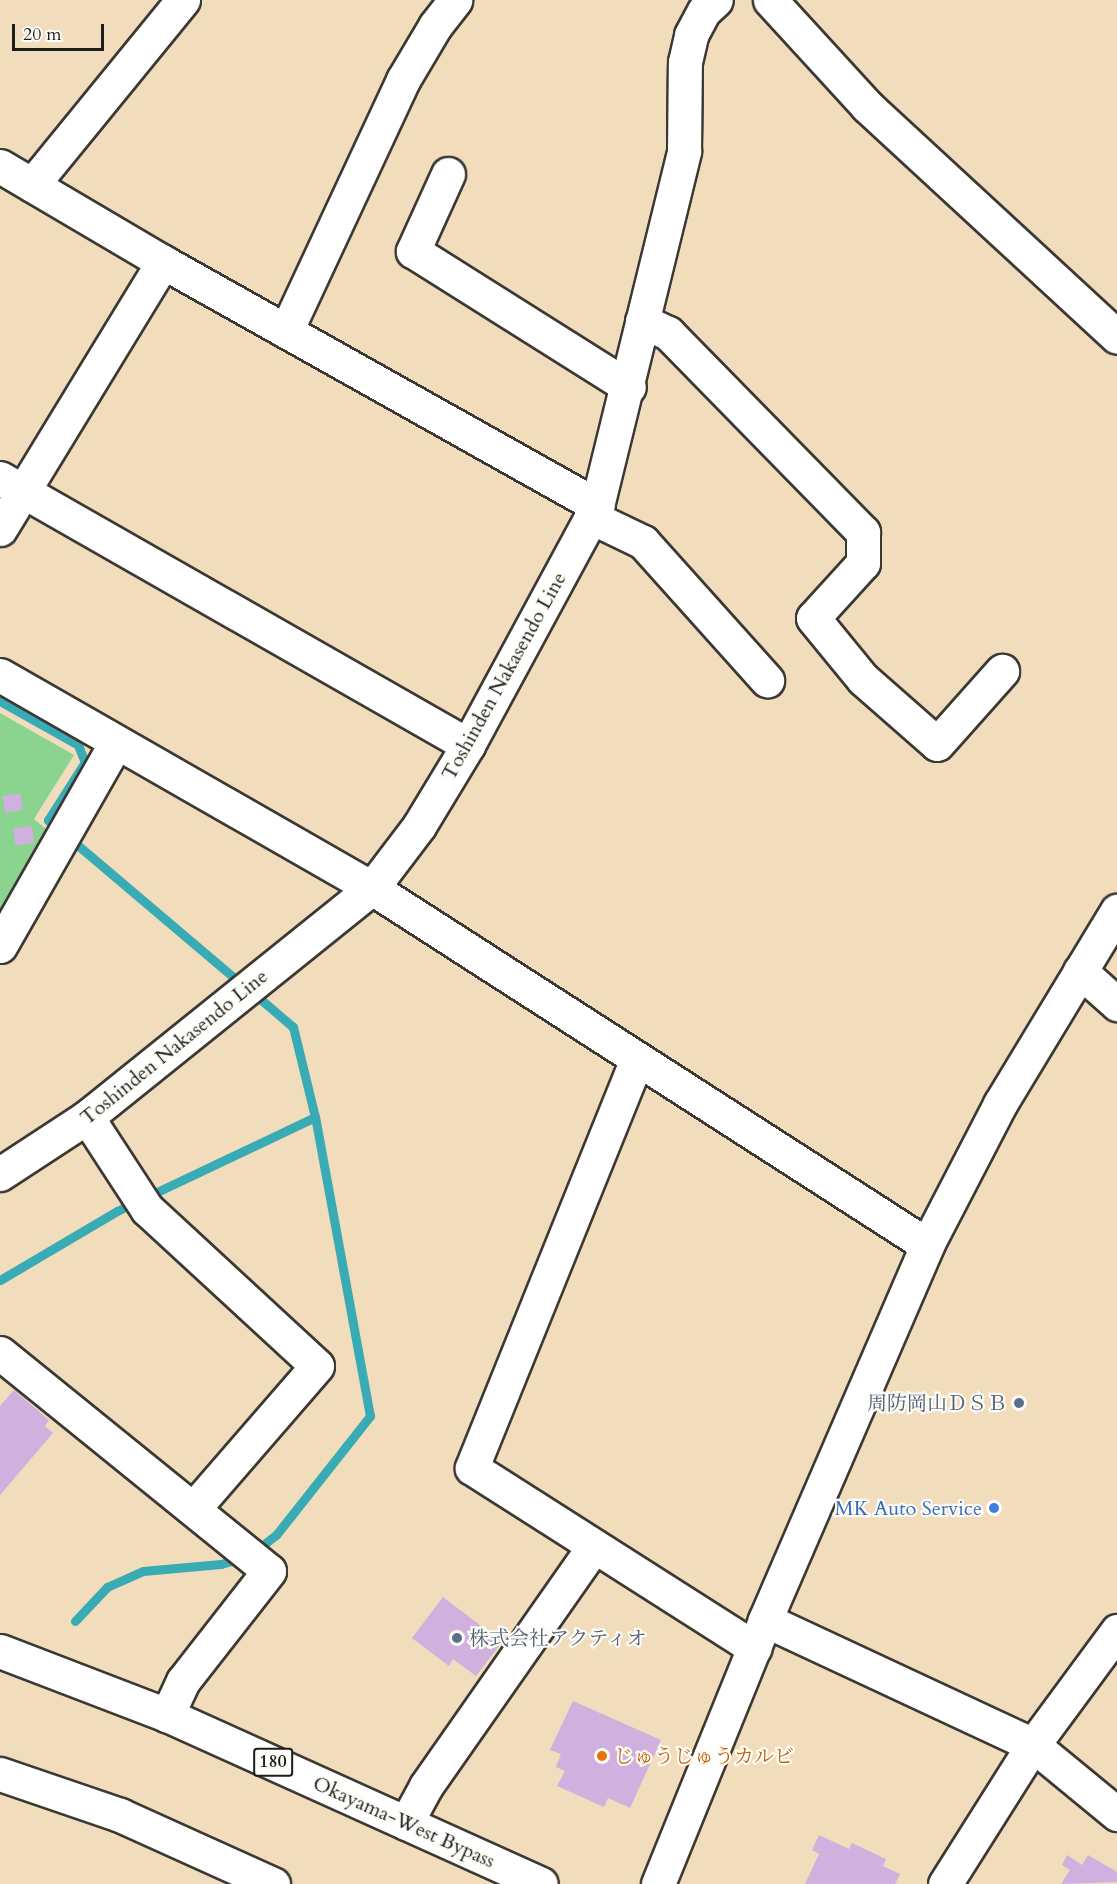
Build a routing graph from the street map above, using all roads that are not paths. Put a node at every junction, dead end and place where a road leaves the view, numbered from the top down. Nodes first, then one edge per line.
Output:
1 (183, 0) edge
2 (456, 0) edge
3 (716, 0) edge
4 (770, 0) edge
5 (0, 166) edge
6 (448, 174) dead end
7 (33, 185) junction
8 (163, 262) junction
9 (642, 321) junction
10 (286, 331) junction
11 (1117, 337) edge
12 (628, 387) junction
13 (12, 484) edge
14 (594, 512) junction
15 (0, 529) edge
16 (1002, 671) dead end
17 (0, 675) edge
18 (766, 680) dead end
19 (116, 743) junction
20 (468, 745) junction
21 (372, 888) junction
22 (1117, 911) edge
23 (0, 946) edge
24 (1080, 971) junction
25 (1117, 1004) edge
26 (637, 1059) junction
27 (87, 1117) junction
28 (0, 1174) edge
29 (927, 1245) junction
30 (0, 1353) edge
31 (193, 1509) junction
32 (594, 1546) junction
33 (1117, 1631) edge
34 (760, 1634) junction
35 (0, 1651) edge
36 (167, 1715) junction
37 (1033, 1745) junction
38 (0, 1774) edge
39 (1117, 1814) edge
40 (406, 1823) junction
41 (273, 1884) edge
42 (541, 1884) edge
43 (658, 1884) edge
44 (945, 1884) edge

1 - 7 main road
2 - 10 main road
3 - 9 main road, Toshinden Nakasendo Line
4 - 11 main road
5 - 7 main road
6 - 12 main road
7 - 8 main road
8 - 10 main road
8 - 13 main road
9 - 12 main road, Toshinden Nakasendo Line
9 - 16 main road
10 - 14 main road
12 - 14 main road, Toshinden Nakasendo Line
13 - 15 main road
13 - 20 main road
14 - 18 main road
14 - 20 main road, Toshinden Nakasendo Line
17 - 19 main road
19 - 21 main road
19 - 23 main road
20 - 21 main road, Toshinden Nakasendo Line
21 - 26 main road
21 - 27 main road, Toshinden Nakasendo Line
22 - 24 main road
24 - 25 main road
24 - 29 main road
26 - 29 main road
26 - 32 main road
27 - 28 main road, Toshinden Nakasendo Line
27 - 31 main road
29 - 34 main road
30 - 31 main road
31 - 36 main road
32 - 34 main road
32 - 40 main road
33 - 37 main road
34 - 37 main road
34 - 43 main road
35 - 36 main road, Okayama-West Bypass / 180
36 - 40 main road, Okayama-West Bypass / 180
37 - 39 main road
37 - 44 main road
38 - 41 main road
40 - 42 main road, Okayama-West Bypass / 180

